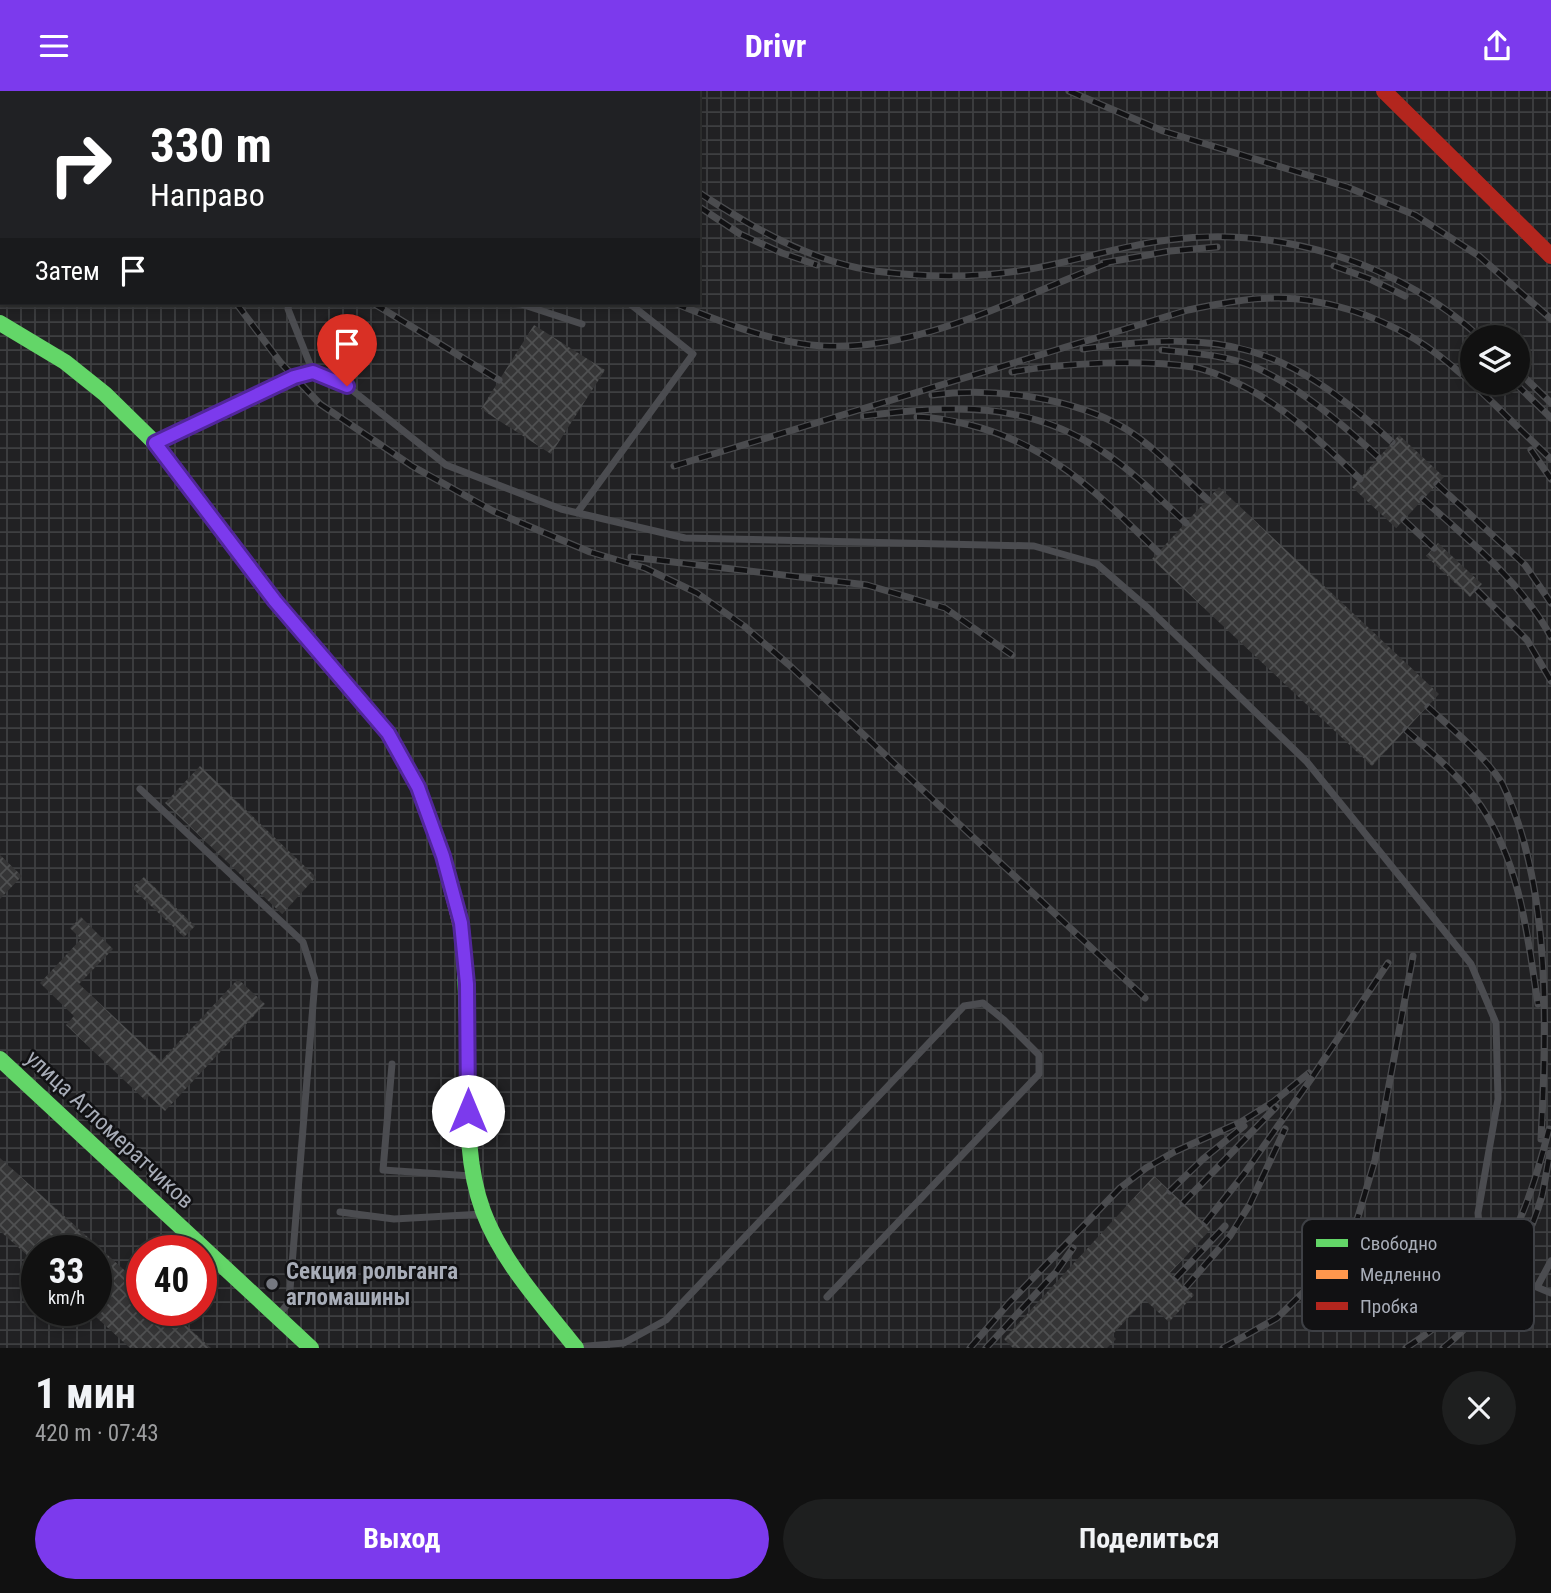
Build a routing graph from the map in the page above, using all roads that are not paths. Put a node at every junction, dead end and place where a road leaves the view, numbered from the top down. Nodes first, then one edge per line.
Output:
1 (1384, 91) edge
2 (1551, 256) edge
3 (289, 305) edge
4 (632, 305) edge
5 (539, 306) edge
6 (0, 323) edge
7 (582, 324) dead end
8 (313, 372) junction
9 (155, 443) junction
10 (577, 513) junction
11 (140, 789) dead end
12 (0, 1059) edge
13 (392, 1064) dead end
14 (472, 1176) junction
15 (340, 1212) dead end
16 (484, 1214) junction
17 (1479, 1219) edge
18 (1551, 1261) edge
19 (1534, 1286) edge
20 (1537, 1287) junction
21 (1551, 1293) edge
22 (827, 1297) dead end
23 (278, 1317) junction
24 (311, 1348) edge
25 (575, 1348) edge

1 - 2 street
3 - 8 lane
4 - 10 lane
5 - 7 lane
6 - 9 street
8 - 9 lane
8 - 10 lane
9 - 14 street
10 - 17 lane
11 - 23 lane
12 - 23 street, улица Агломератчиков
13 - 14 lane
14 - 16 street
15 - 16 lane
16 - 25 street
18 - 20 lane
19 - 20 lane
20 - 21 lane
22 - 25 lane
23 - 24 street, улица Агломератчиков

